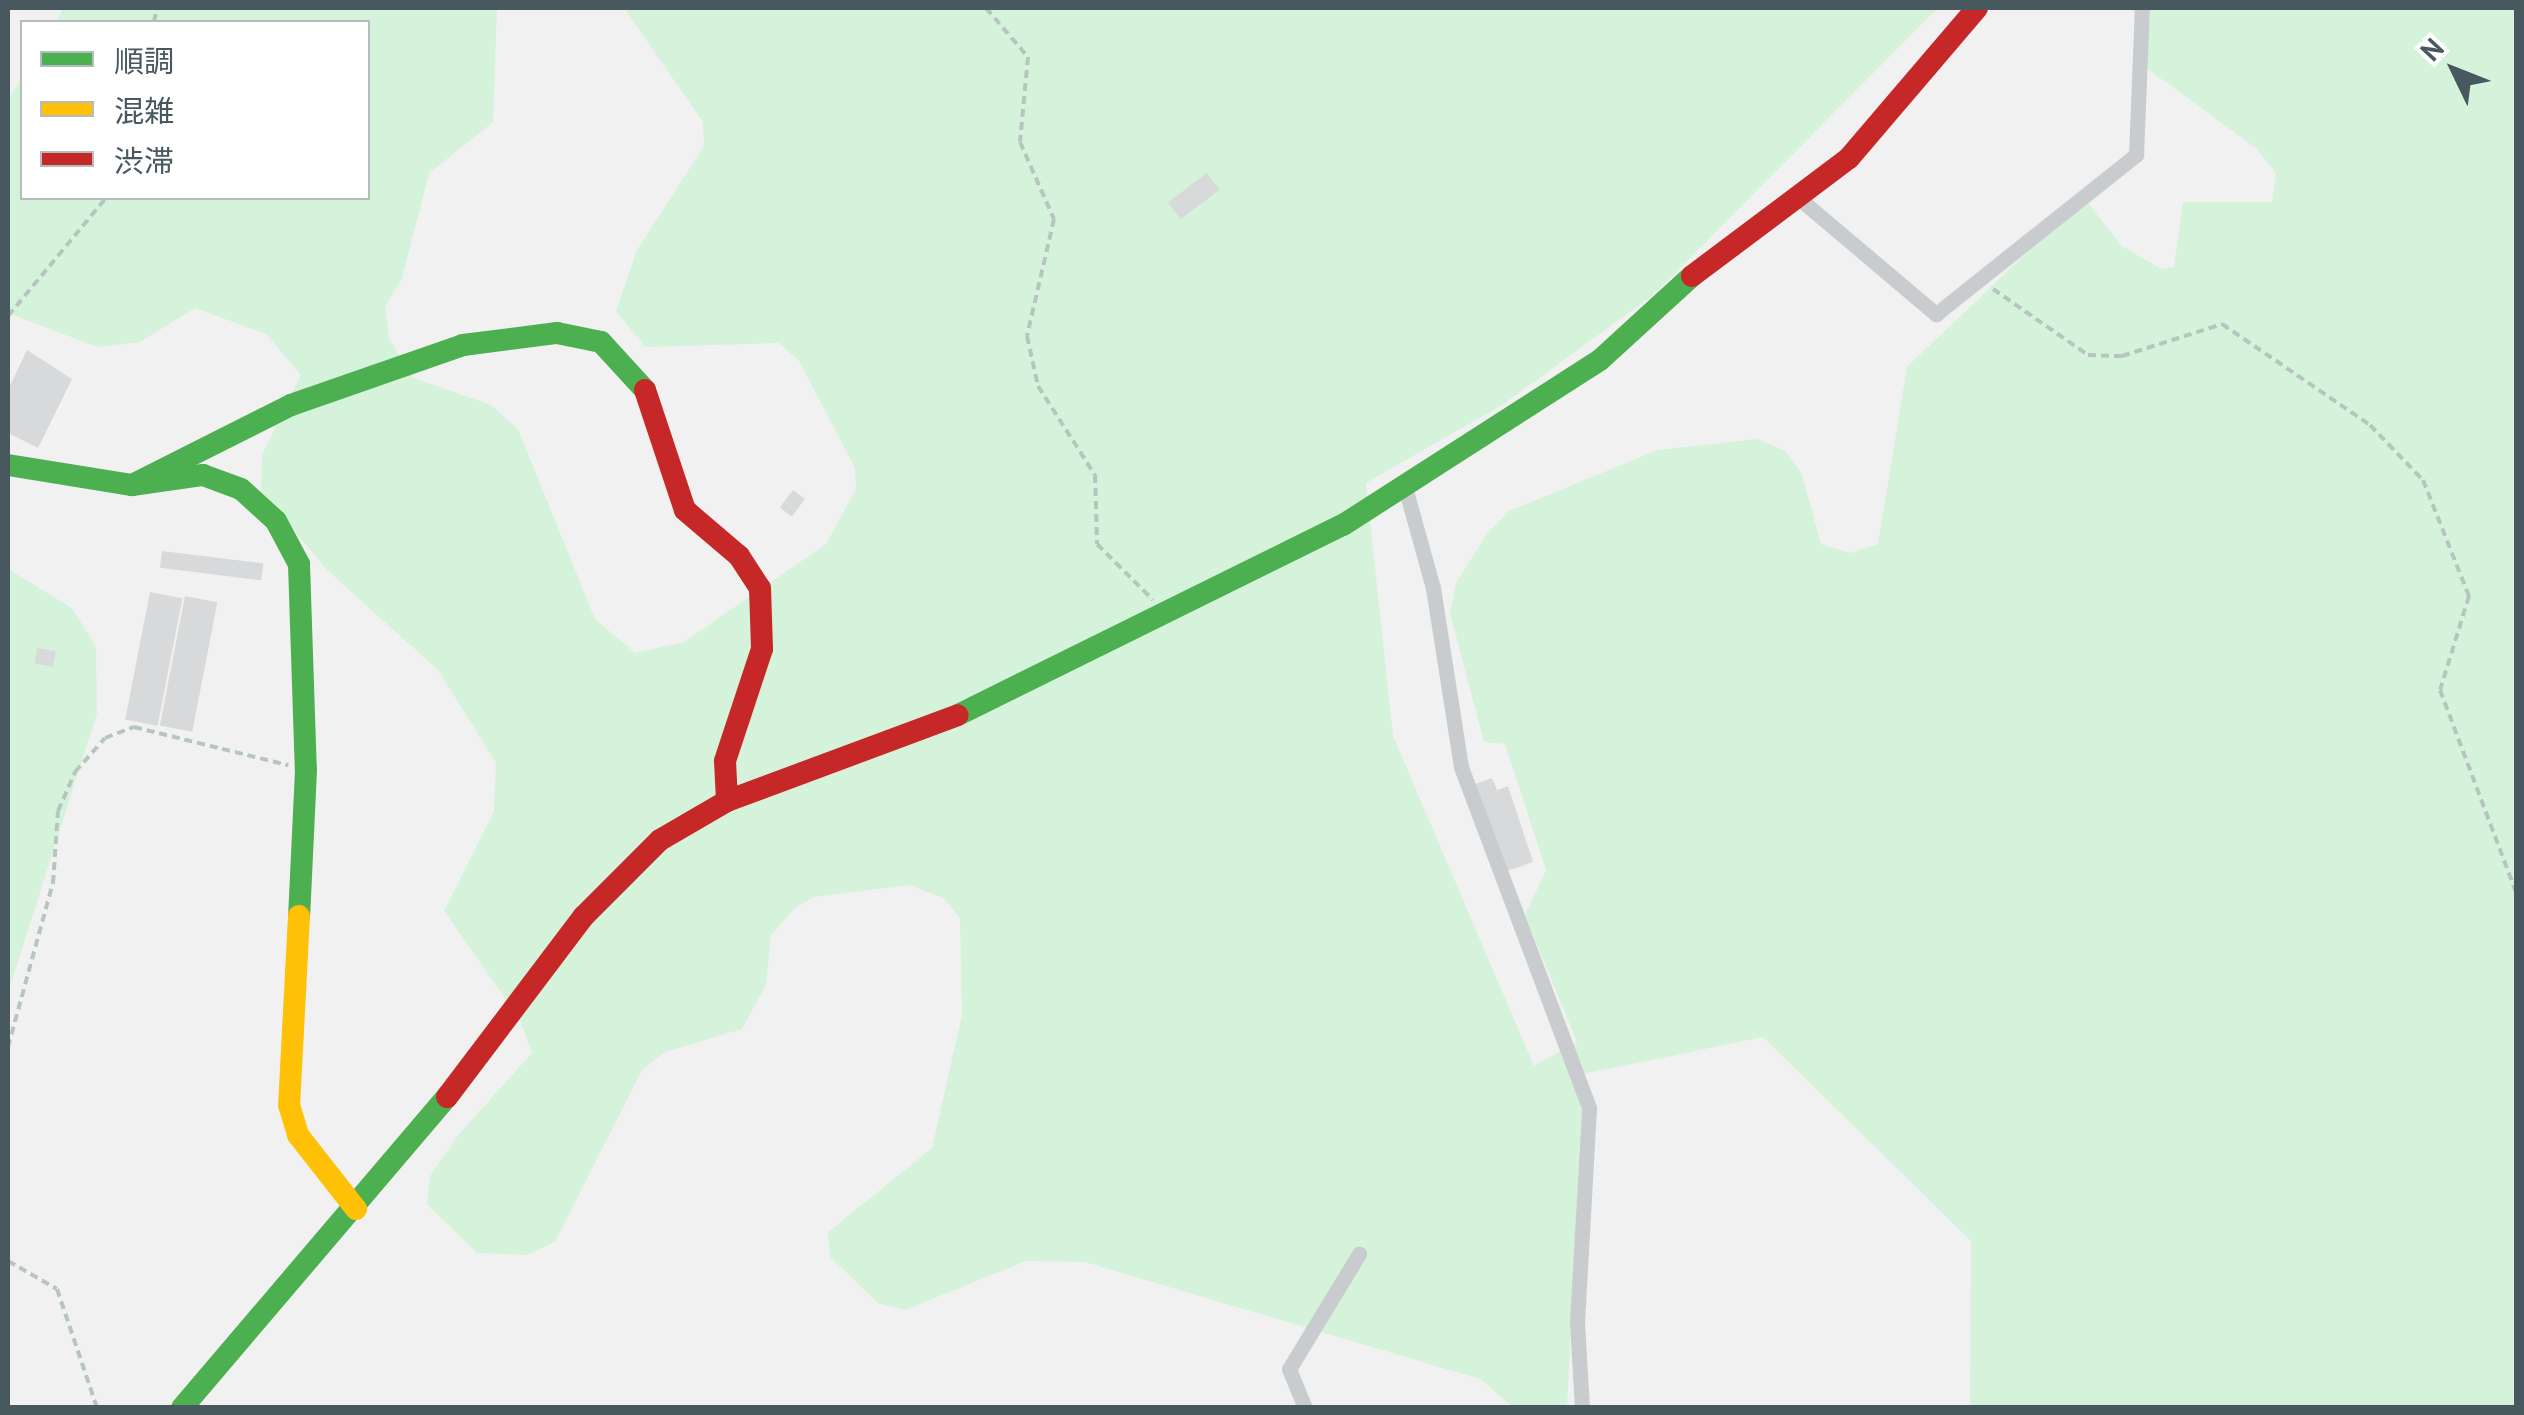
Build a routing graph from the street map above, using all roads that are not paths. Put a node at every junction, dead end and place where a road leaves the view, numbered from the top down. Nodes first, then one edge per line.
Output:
1 (1977, 8) edge
2 (2142, 8) edge
3 (1795, 195) junction
4 (8, 465) edge
5 (132, 485) junction
6 (1406, 487) junction
7 (727, 800) junction
8 (356, 1209) junction
9 (1359, 1254) dead end
10 (182, 1408) edge
11 (1305, 1408) edge
12 (1582, 1408) edge

1 - 3 street
2 - 3 street
3 - 6 street
4 - 5 street
5 - 7 street
5 - 8 street
6 - 7 street
6 - 12 street
7 - 8 street
8 - 10 street
9 - 11 street

